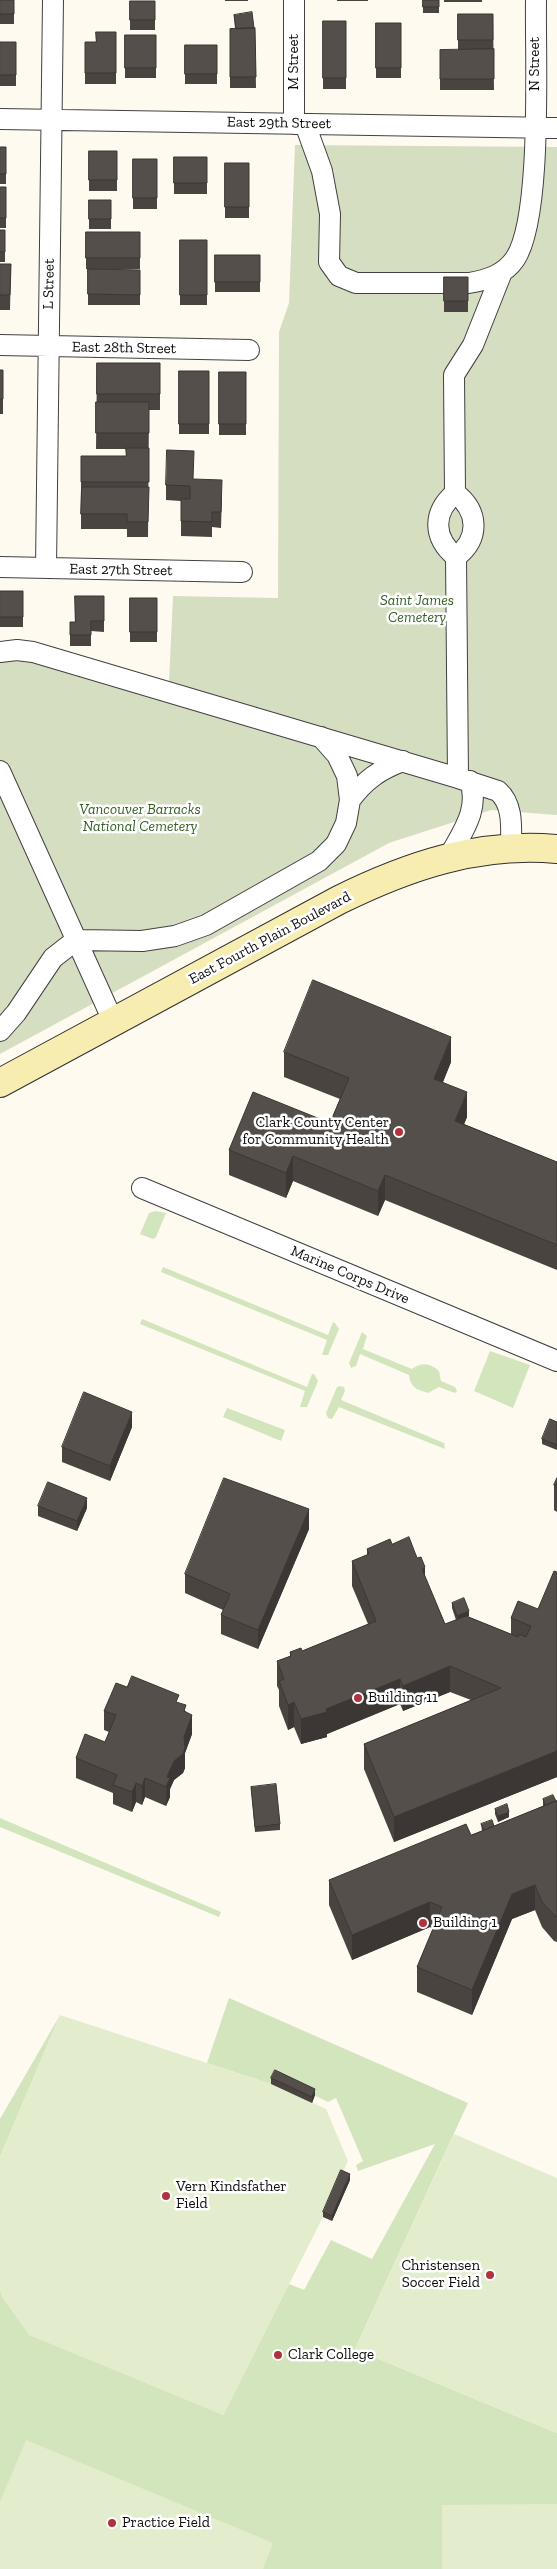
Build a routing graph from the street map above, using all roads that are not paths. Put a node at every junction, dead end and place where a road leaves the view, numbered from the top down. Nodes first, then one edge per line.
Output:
1 (53, 0) edge
2 (294, 0) edge
3 (536, 0) edge
4 (0, 119) edge
5 (51, 120) junction
6 (299, 124) junction
7 (535, 128) junction
8 (557, 128) edge
9 (502, 272) junction
10 (0, 345) edge
11 (48, 346) junction
12 (248, 350) dead end
13 (455, 493) junction
14 (456, 558) junction
15 (0, 567) edge
16 (46, 568) junction
17 (242, 572) dead end
18 (0, 652) edge
19 (321, 737) junction
20 (403, 761) junction
21 (0, 771) edge
22 (464, 779) junction
23 (350, 800) junction
24 (512, 848) junction
25 (557, 850) edge
26 (450, 856) junction
27 (76, 940) junction
28 (113, 1021) junction
29 (0, 1031) edge
30 (0, 1083) edge
31 (142, 1188) dead end
32 (557, 1361) edge

1 - 5 street, L Street
2 - 6 street, M Street
3 - 7 street, N Street
4 - 5 street, East 29th Street
5 - 6 street, East 29th Street
5 - 11 street, L Street
6 - 7 street, East 29th Street
6 - 9 street, M Street
7 - 8 street, East 29th Street
7 - 9 street, N Street
9 - 13 street
10 - 11 street, East 28th Street
11 - 12 street, East 28th Street
11 - 16 street, L Street
13 - 14 street
13 - 14 street
14 - 22 street
15 - 16 street, East 27th Street
16 - 17 street, East 27th Street
18 - 19 street
19 - 20 street
19 - 23 street
20 - 22 street
20 - 23 street
21 - 27 street
22 - 24 street
22 - 26 street
23 - 27 street
24 - 25 main road, East Fourth Plain Boulevard
24 - 26 main road, East Fourth Plain Boulevard
26 - 28 main road, East Fourth Plain Boulevard
27 - 28 street
27 - 29 street
28 - 30 main road, East Fourth Plain Boulevard
31 - 32 street, Marine Corps Drive

